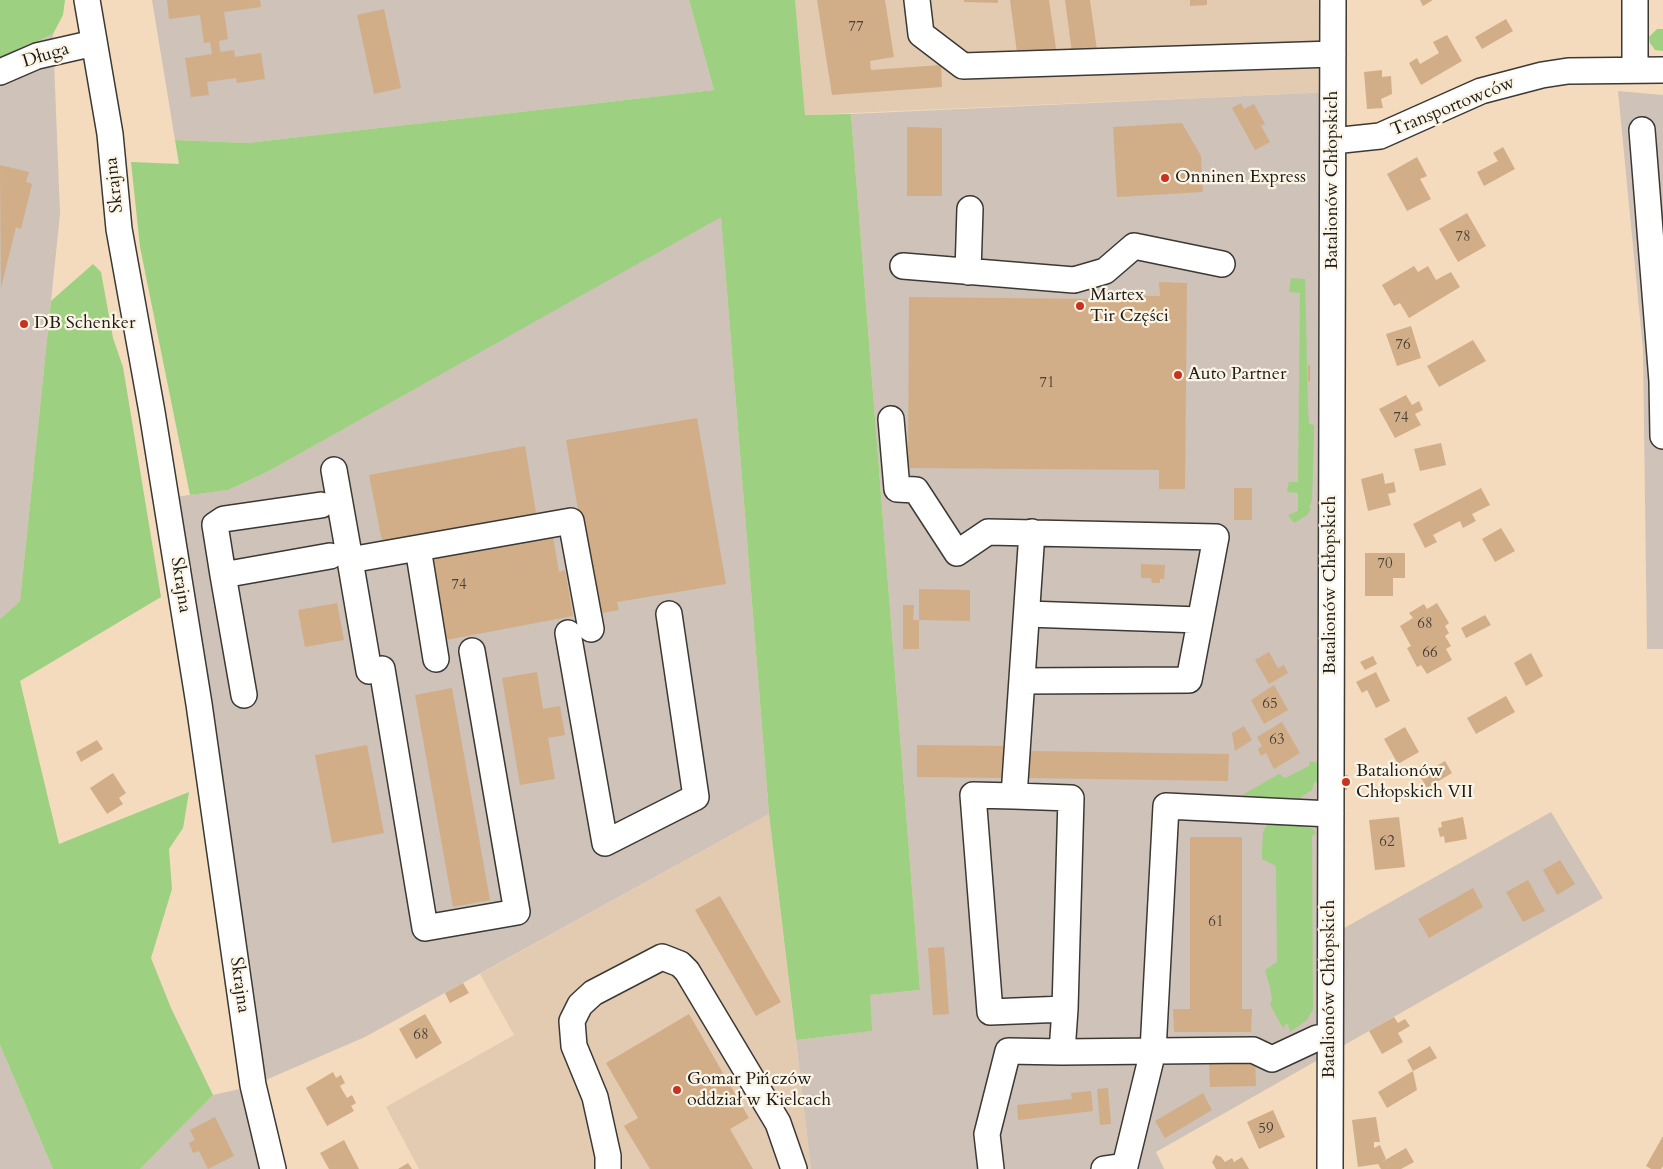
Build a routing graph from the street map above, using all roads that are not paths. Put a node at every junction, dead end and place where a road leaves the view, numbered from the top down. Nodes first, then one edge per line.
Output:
1 (87, 0) edge
2 (917, 0) edge
3 (1333, 0) edge
4 (1635, 0) edge
5 (94, 43) junction
6 (1333, 54) junction
7 (1635, 70) junction
8 (1663, 70) edge
9 (0, 72) edge
10 (1642, 130) dead end
11 (1333, 141) junction
12 (970, 209) dead end
13 (1222, 264) dead end
14 (903, 266) dead end
15 (968, 272) junction
16 (891, 419) dead end
17 (1663, 436) edge
18 (334, 470) dead end
19 (321, 505) dead end
20 (1032, 532) junction
21 (418, 548) junction
22 (340, 558) junction
23 (223, 575) junction
24 (669, 614) dead end
25 (1026, 614) junction
26 (1200, 620) junction
27 (472, 652) dead end
28 (436, 659) dead end
29 (1022, 681) junction
30 (244, 695) dead end
31 (1014, 796) junction
32 (1330, 814) junction
33 (1065, 1009) junction
34 (1330, 1036) junction
35 (1153, 1051) junction
36 (1062, 1052) junction
37 (273, 1169) edge
38 (608, 1169) edge
39 (794, 1169) edge
40 (991, 1169) edge
41 (1104, 1169) edge
42 (1330, 1169) edge

1 - 5 street, Skrajna
2 - 6 street
3 - 6 street, Batalionów Chłopskich
4 - 7 street
5 - 9 street, Długa
5 - 37 street, Skrajna
6 - 11 street, Batalionów Chłopskich
7 - 8 street, Transportowców
7 - 11 street, Transportowców
10 - 17 street
11 - 32 street, Batalionów Chłopskich
12 - 15 street
13 - 15 street
14 - 15 street
16 - 20 street
18 - 22 street
19 - 23 street
20 - 25 street
20 - 26 street
21 - 22 street
21 - 24 street
21 - 28 street
22 - 23 street
22 - 27 street
23 - 30 street
25 - 26 street
25 - 29 street
26 - 29 street
29 - 31 street
31 - 33 street
31 - 33 street
32 - 34 street, Batalionów Chłopskich
32 - 35 street
33 - 36 street
34 - 35 street
34 - 42 street, Batalionów Chłopskich
35 - 36 street
35 - 41 street
36 - 40 street
38 - 39 street

